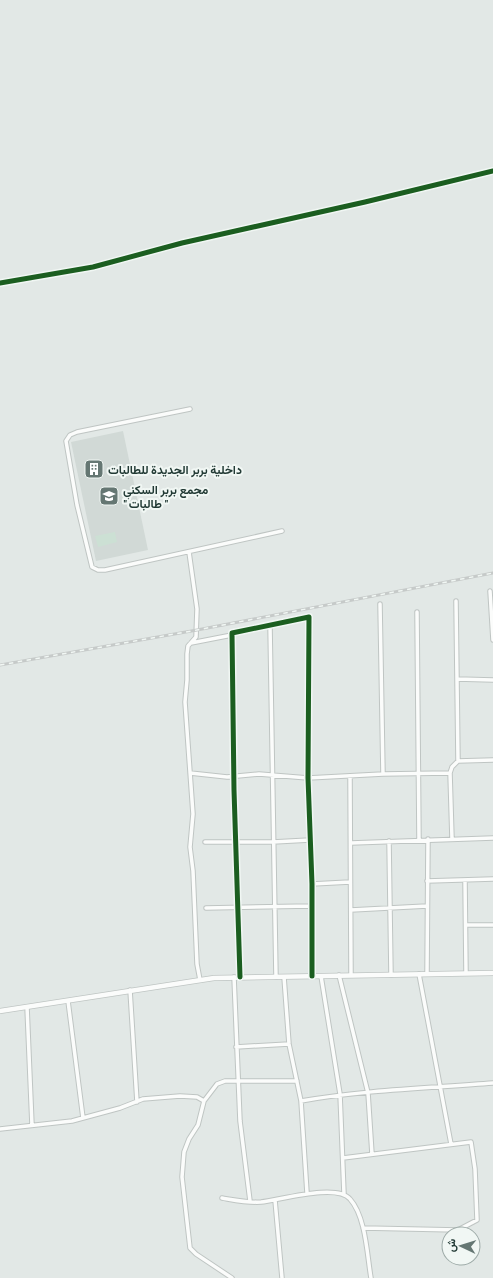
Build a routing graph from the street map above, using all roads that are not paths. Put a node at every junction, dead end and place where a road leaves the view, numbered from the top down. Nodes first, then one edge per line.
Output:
1 (493, 171) edge
2 (0, 283) edge
3 (190, 409) dead end
4 (282, 531) dead end
5 (189, 552) junction
6 (490, 591) dead end
7 (456, 601) dead end
8 (380, 604) dead end
9 (417, 612) dead end
10 (270, 626) junction
11 (232, 635) junction
12 (493, 640) edge
13 (191, 643) junction
14 (457, 679) junction
15 (493, 680) edge
16 (493, 760) edge
17 (458, 761) junction
18 (190, 773) junction
19 (272, 774) junction
20 (383, 774) junction
21 (418, 774) junction
22 (450, 774) junction
23 (234, 776) junction
24 (350, 776) junction
25 (308, 778) junction
26 (493, 838) edge
27 (428, 839) junction
28 (452, 839) junction
29 (310, 840) junction
30 (419, 840) junction
31 (236, 841) junction
32 (389, 841) junction
33 (205, 842) dead end
34 (273, 842) junction
35 (351, 843) junction
36 (493, 879) edge
37 (465, 880) junction
38 (427, 881) junction
39 (350, 882) junction
40 (312, 884) junction
41 (274, 906) junction
42 (311, 906) junction
43 (427, 906) junction
44 (238, 907) junction
45 (390, 907) junction
46 (206, 908) dead end
47 (351, 910) junction
48 (466, 925) junction
49 (493, 925) edge
50 (493, 973) edge
51 (419, 974) junction
52 (427, 974) junction
53 (466, 974) junction
54 (339, 975) junction
55 (351, 975) junction
56 (391, 975) junction
57 (312, 976) junction
58 (321, 976) junction
59 (234, 977) junction
60 (240, 977) junction
61 (276, 977) junction
62 (284, 977) junction
63 (200, 980) junction
64 (130, 990) junction
65 (68, 1001) junction
66 (27, 1007) junction
67 (0, 1011) edge
68 (289, 1044) junction
69 (236, 1047) junction
70 (297, 1081) junction
71 (238, 1082) junction
72 (493, 1083) edge
73 (440, 1088) junction
74 (368, 1093) junction
75 (340, 1094) junction
76 (204, 1101) junction
77 (301, 1101) junction
78 (137, 1102) junction
79 (83, 1118) junction
80 (32, 1125) junction
81 (0, 1129) edge
82 (451, 1144) junction
83 (372, 1154) junction
84 (343, 1158) junction
85 (307, 1193) junction
86 (344, 1194) junction
87 (222, 1198) dead end
88 (275, 1200) junction
89 (250, 1202) junction
90 (363, 1228) junction
91 (232, 1278) edge
92 (282, 1278) edge
93 (371, 1278) edge

1 - 2 street
3 - 5 street
4 - 5 street
5 - 13 street
6 - 12 street
7 - 14 street
8 - 20 street
9 - 21 street
10 - 11 street
10 - 19 street
10 - 25 street
11 - 13 street
11 - 23 street
13 - 18 street
14 - 15 street
14 - 17 street
16 - 17 street
17 - 22 street
18 - 23 street
18 - 63 street
19 - 23 street
19 - 25 street
19 - 34 street
20 - 21 street
20 - 24 street
21 - 22 street
21 - 30 street
22 - 28 street
23 - 31 street
24 - 25 street
24 - 35 street
25 - 29 street
26 - 28 street
27 - 28 street
27 - 30 street
27 - 38 street
29 - 34 street
29 - 40 street
30 - 32 street
31 - 33 street
31 - 34 street
31 - 44 street
32 - 35 street
32 - 45 street
34 - 41 street
35 - 39 street
36 - 37 street
37 - 38 street
37 - 48 street
38 - 43 street
39 - 40 street
39 - 47 street
40 - 42 street
41 - 42 street
41 - 44 street
41 - 61 street
42 - 57 street
43 - 45 street
43 - 52 street
44 - 46 street
44 - 60 street
45 - 47 street
45 - 56 street
47 - 55 street
48 - 49 street
48 - 53 street
50 - 53 street
51 - 52 street
51 - 56 street
51 - 73 street
52 - 53 street
54 - 55 street
54 - 58 street
54 - 74 street
55 - 56 street
57 - 58 street
57 - 62 street
58 - 75 street
59 - 60 street
59 - 63 street
59 - 69 street
60 - 61 street
61 - 62 street
62 - 68 street
63 - 64 street
64 - 65 street
64 - 78 street
65 - 66 street
65 - 79 street
66 - 67 street
66 - 80 street
68 - 69 street
68 - 70 street
69 - 71 street
70 - 71 street
70 - 77 street
71 - 76 street
71 - 89 street
72 - 73 street
73 - 74 street
73 - 82 street
74 - 75 street
74 - 83 street
75 - 77 street
75 - 84 street
76 - 78 street
76 - 91 street
77 - 85 street
78 - 79 street
79 - 80 street
80 - 81 street
82 - 83 street
82 - 90 street
83 - 84 street
84 - 86 street
85 - 86 street
85 - 88 street
86 - 90 street
87 - 89 street
88 - 89 street
88 - 92 street
90 - 93 street

